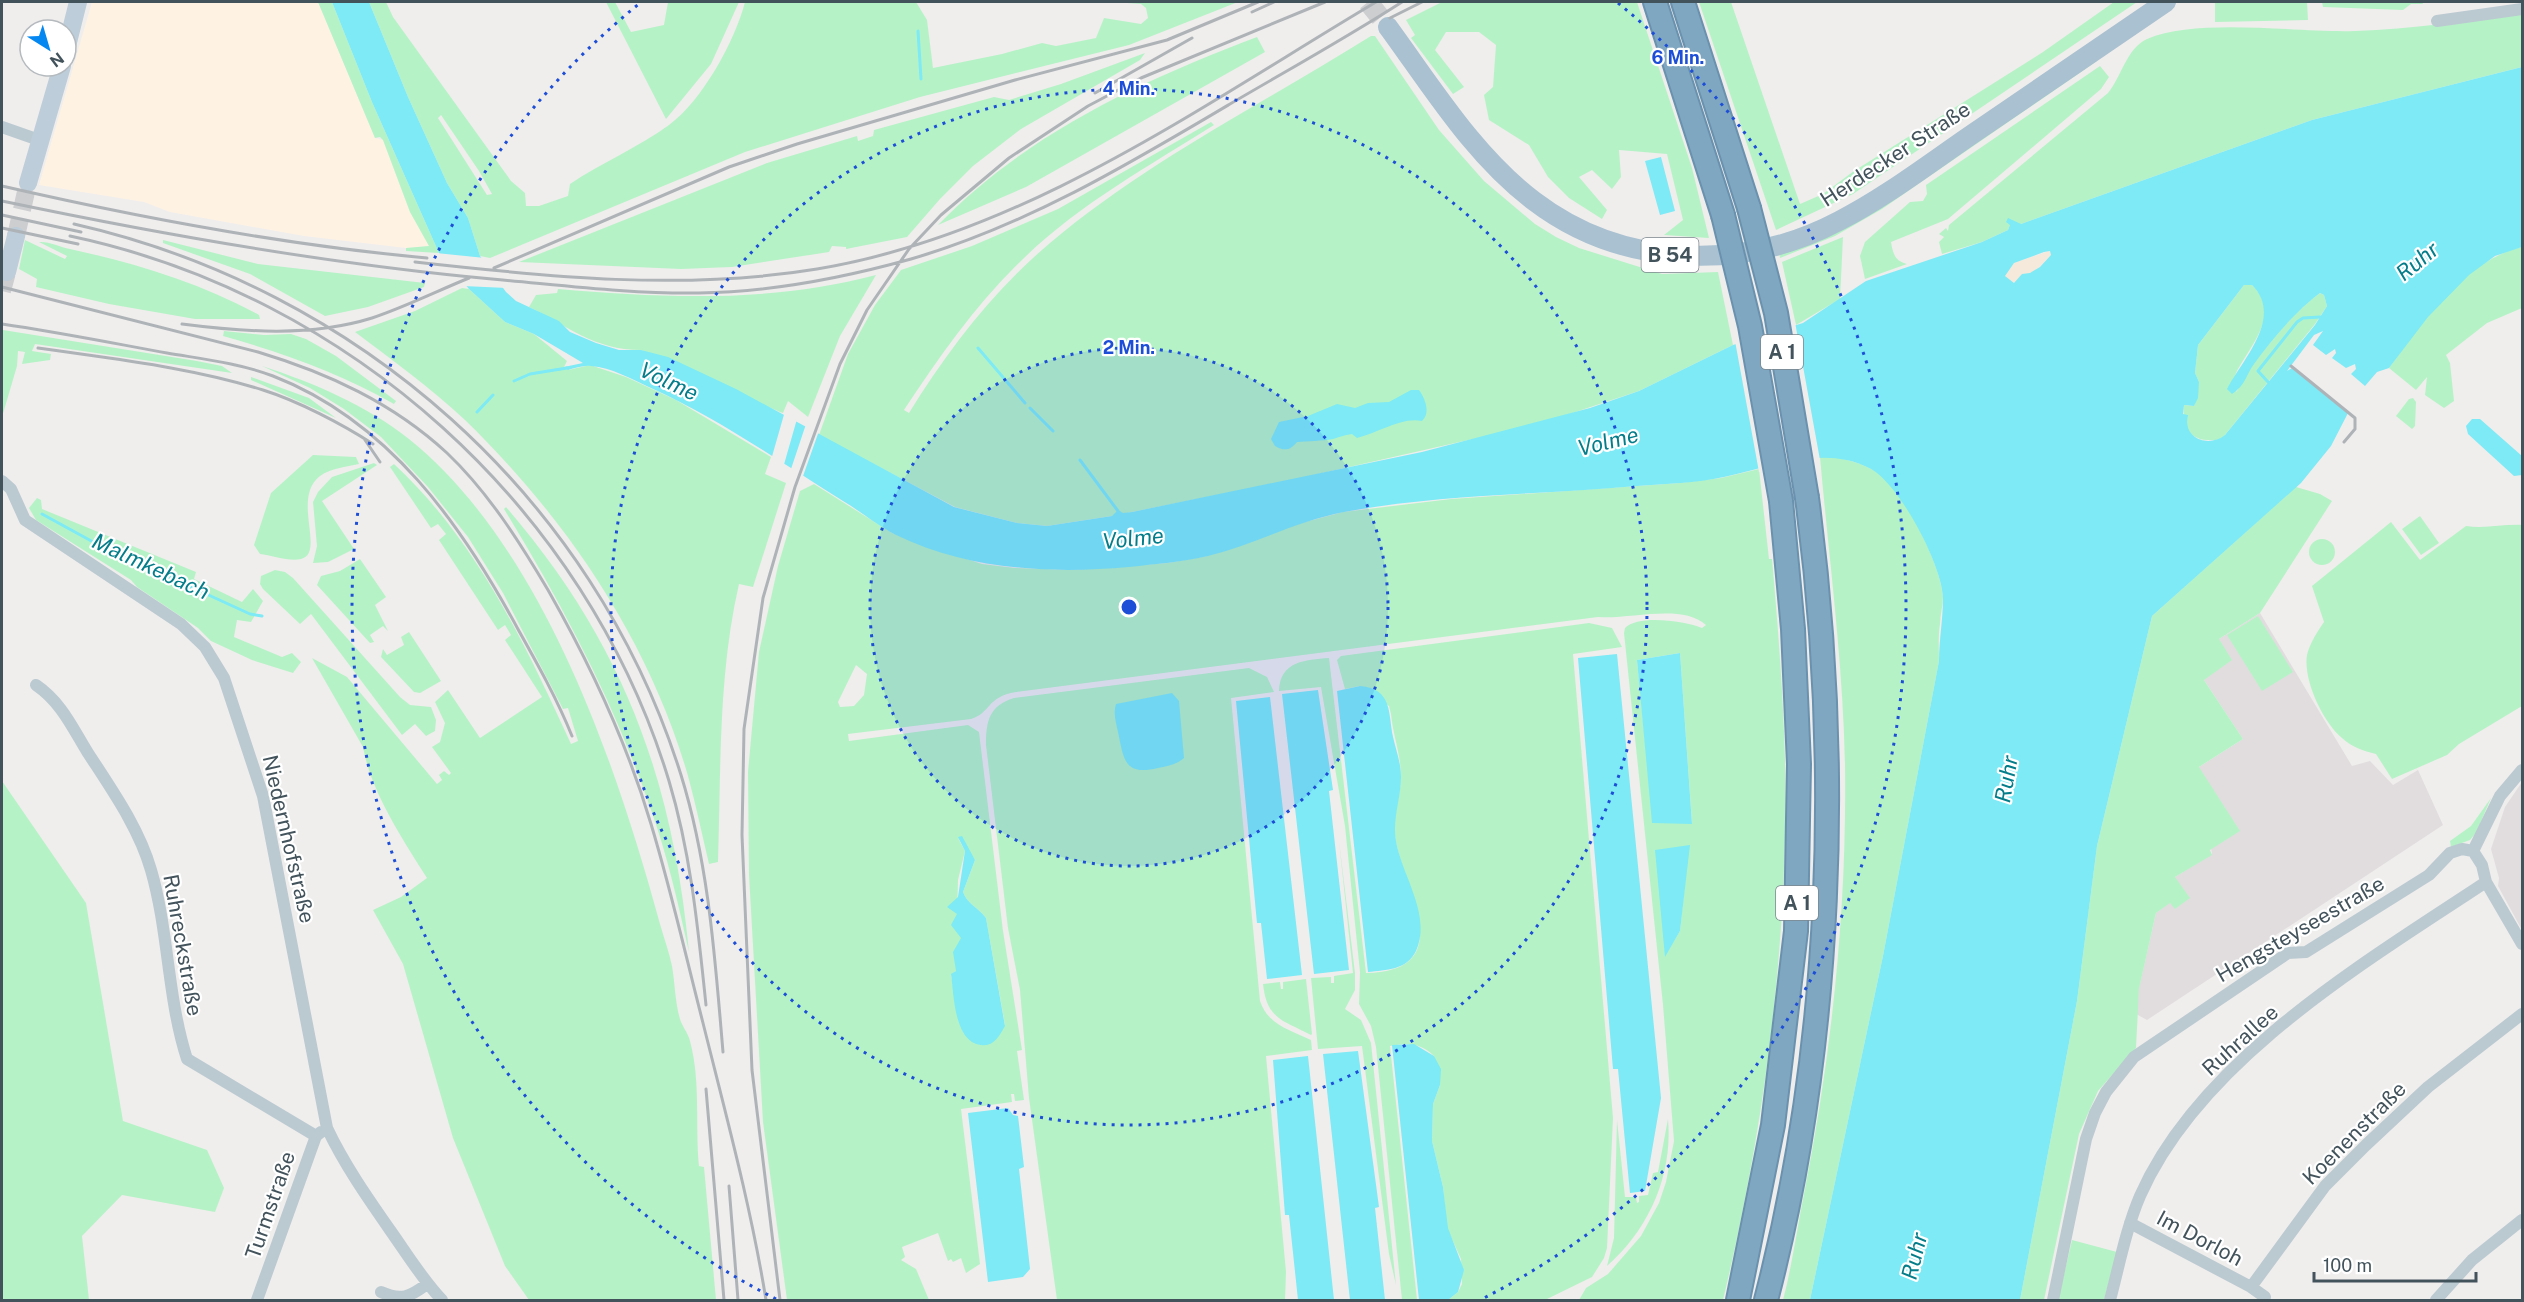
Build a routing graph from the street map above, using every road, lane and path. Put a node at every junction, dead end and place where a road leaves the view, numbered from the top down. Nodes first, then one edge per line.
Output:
1 (78, 2) edge
2 (1655, 2) edge
3 (1683, 2) edge
4 (2166, 2) edge
5 (2523, 9) edge
6 (74, 18) edge
7 (2437, 21) dead end
8 (1388, 27) tunnel mouth
9 (58, 78) edge
10 (2, 127) edge
11 (39, 140) junction
12 (28, 183) tunnel mouth
13 (16, 236) tunnel mouth
14 (7, 272) dead end
15 (2, 481) edge
16 (36, 685) dead end
17 (2523, 770) edge
18 (2473, 851) junction
19 (2486, 882) junction
20 (2523, 944) edge
21 (2523, 1014) edge
22 (327, 1128) junction
23 (316, 1136) junction
24 (2523, 1220) edge
25 (2130, 1223) junction
26 (427, 1284) junction
27 (2251, 1287) junction
28 (381, 1292) dead end
29 (257, 1300) edge
30 (442, 1300) edge
31 (1738, 1300) edge
32 (1766, 1300) edge
33 (2053, 1300) edge
34 (2110, 1300) edge
35 (2263, 1300) edge
36 (2436, 1300) edge

1 - 6 main road
2 - 31 highway, A 1, bridge
3 - 32 highway, A 1, bridge
4 - 8 main road, Herdecker Straße / B 54
5 - 7 street
9 - 11 main road
10 - 11 street
11 - 12 main road
13 - 14 main road
15 - 22 street, Niedernhofstraße
16 - 23 street, Ruhreckstraße
17 - 18 street
18 - 19 street
18 - 33 street, Hengsteyseestraße
19 - 20 street
19 - 25 street, Ruhrallee
21 - 27 street, Koenenstraße
22 - 23 street, Turmstraße
22 - 26 street, Niedernhofstraße
23 - 29 street, Turmstraße
24 - 36 street
25 - 27 street, Im Dorloh
25 - 34 street, Ruhrallee
26 - 28 street
26 - 30 street, Niedernhofstraße
27 - 35 street

